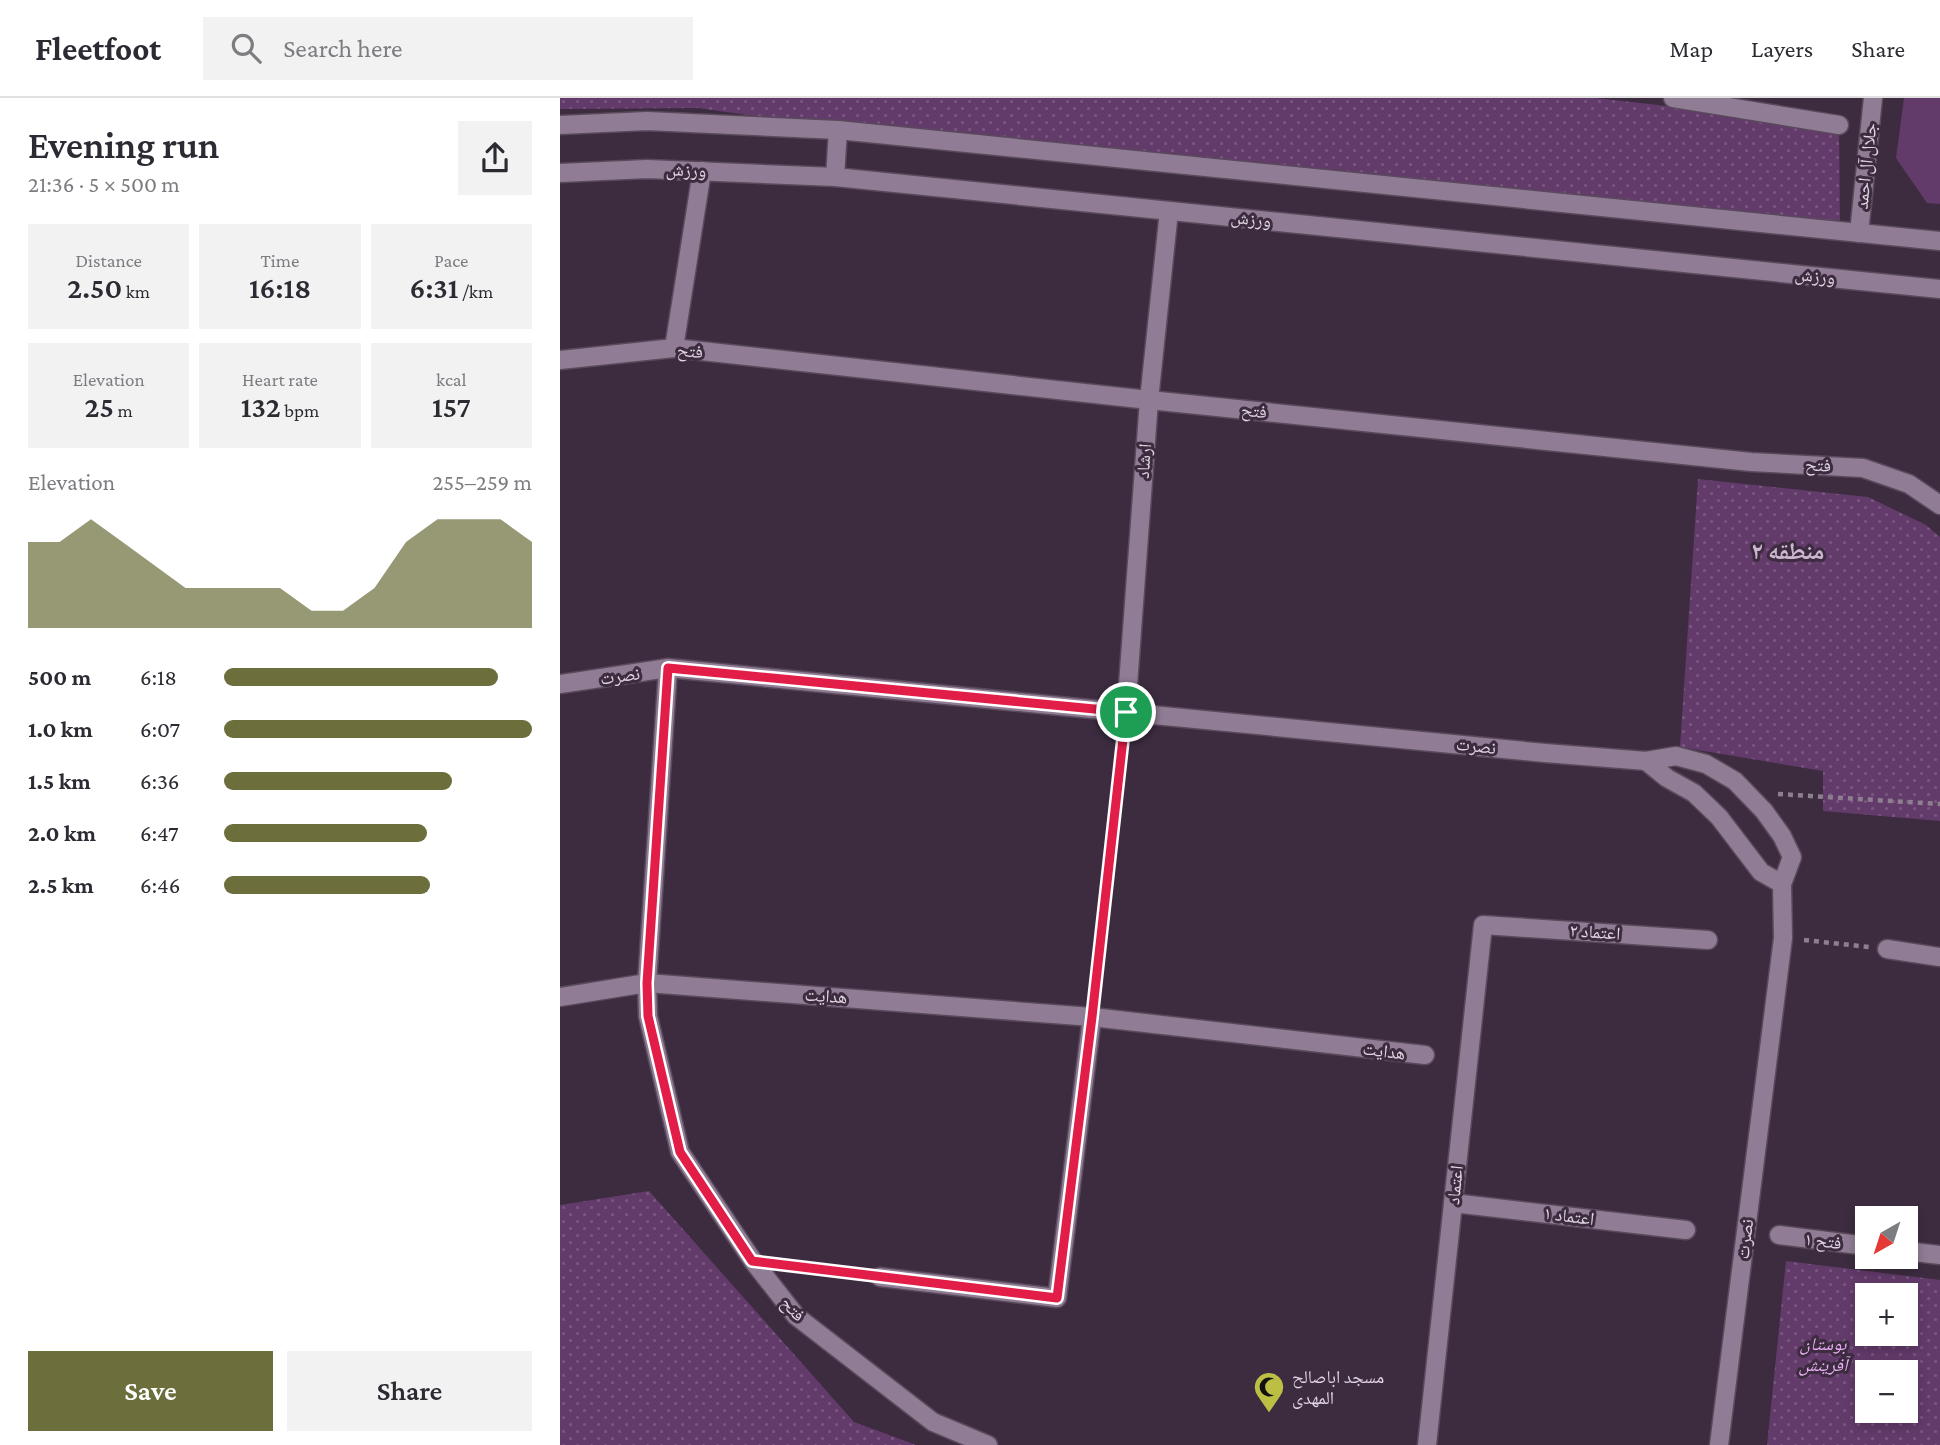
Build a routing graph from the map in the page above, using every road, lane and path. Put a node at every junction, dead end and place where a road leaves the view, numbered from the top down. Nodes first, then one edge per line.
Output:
1 (1673, 98) edge
2 (1873, 98) edge
3 (560, 125) edge
4 (1839, 125) dead end
5 (838, 130) junction
6 (702, 171) junction
7 (560, 173) edge
8 (835, 177) junction
9 (1169, 211) junction
10 (1859, 233) junction
11 (1940, 242) edge
12 (1940, 289) edge
13 (674, 348) junction
14 (560, 360) edge
15 (1149, 400) junction
16 (1940, 505) edge
17 (668, 668) junction
18 (560, 684) edge
19 (1126, 712) junction
20 (1646, 761) junction
21 (1745, 792) junction
22 (1940, 804) edge
23 (1782, 884) junction
24 (1483, 925) joint
25 (1783, 938) junction
26 (1708, 940) dead end
27 (1887, 949) joint
28 (1940, 957) edge
29 (647, 983) junction
30 (560, 997) edge
31 (1092, 1017) junction
32 (1424, 1055) dead end
33 (1453, 1203) junction
34 (1686, 1230) dead end
35 (1779, 1235) dead end
36 (1855, 1244) edge
37 (1918, 1252) edge
38 (1940, 1255) edge
39 (752, 1261) junction
40 (880, 1277) joint
41 (988, 1445) edge
42 (1427, 1445) edge
43 (1719, 1445) edge

1 - 4 street
2 - 10 street, جلال آل احمد
3 - 5 street
5 - 8 street
5 - 10 street
6 - 7 street, ورزش
6 - 8 street, ورزش
6 - 13 street
8 - 9 street, ورزش
9 - 12 street, ورزش
9 - 15 street, ارشاد
10 - 11 street
13 - 14 street, فتح
13 - 15 street, فتح
15 - 16 street, فتح
15 - 19 street, ارشاد
17 - 18 street, نصرت
17 - 19 street, نصرت
17 - 29 street, فتح
19 - 20 street, نصرت
19 - 31 path
20 - 21 street, نصرت
20 - 23 street
21 - 22 path
21 - 23 street, نصرت
23 - 25 street, نصرت
24 - 26 street, اعتماد ۲
24 - 33 street, اعتماد
25 - 27 path
25 - 43 street, نصرت
27 - 28 street
29 - 30 street, هدایت
29 - 31 street, هدایت
29 - 39 street, فتح
31 - 32 street, هدایت
31 - 40 street
33 - 34 street, اعتماد ۱
33 - 42 street, اعتماد
35 - 36 street, فتح ۱
37 - 38 street
39 - 40 path
39 - 41 street, فتح

